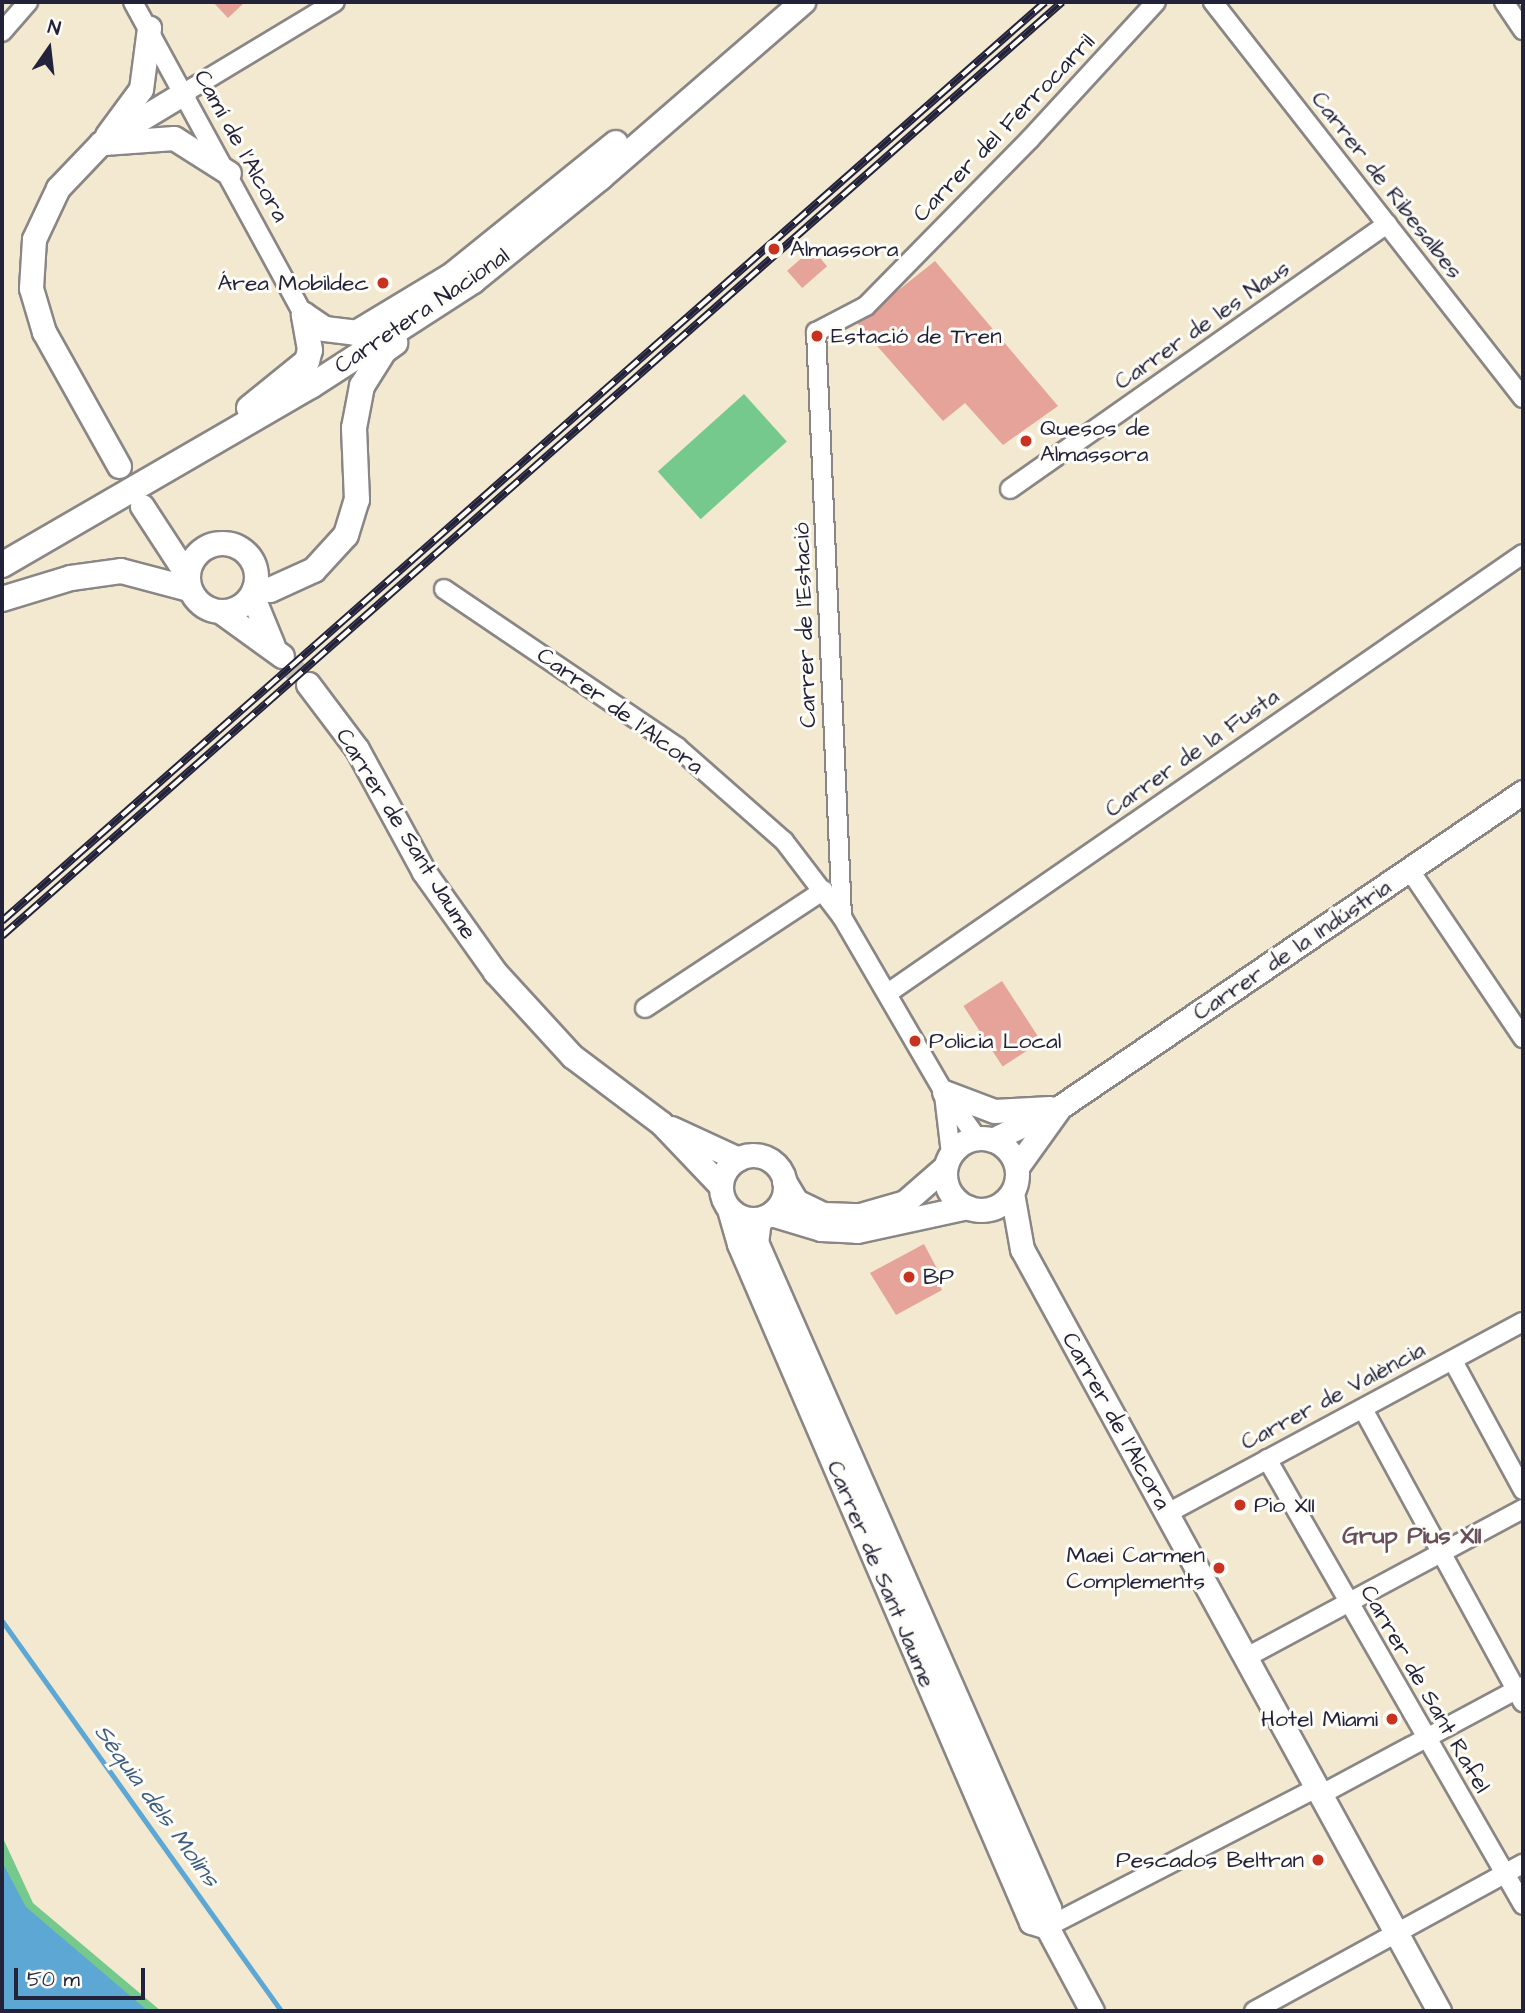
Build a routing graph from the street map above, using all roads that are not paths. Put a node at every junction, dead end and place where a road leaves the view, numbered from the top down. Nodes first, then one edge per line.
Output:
1 (28, 2) edge
2 (133, 2) edge
3 (335, 2) edge
4 (777, 2) edge
5 (803, 2) edge
6 (1156, 2) edge
7 (1213, 2) edge
8 (1504, 2) edge
9 (149, 28) junction
10 (1523, 30) edge
11 (2, 32) edge
12 (184, 93) junction
13 (101, 144) junction
14 (229, 173) junction
15 (1387, 225) junction
16 (462, 278) junction
17 (304, 316) junction
18 (816, 332) joint
19 (1523, 398) edge
20 (249, 408) junction
21 (119, 466) dead end
22 (1010, 489) dead end
23 (142, 506) dead end
24 (158, 532) junction
25 (206, 546) junction
26 (2, 547) edge
27 (1523, 554) edge
28 (2, 565) edge
29 (188, 582) junction
30 (444, 589) dead end
31 (253, 592) junction
32 (2, 599) edge
33 (221, 612) junction
34 (308, 684) tunnel mouth
35 (1523, 792) edge
36 (1409, 869) junction
37 (824, 890) junction
38 (842, 917) junction
39 (888, 993) junction
40 (645, 1008) dead end
41 (1523, 1038) edge
42 (944, 1091) junction
43 (1060, 1107) junction
44 (661, 1123) junction
45 (985, 1139) junction
46 (738, 1159) junction
47 (948, 1160) junction
48 (1017, 1167) junction
49 (784, 1181) junction
50 (721, 1186) junction
51 (1012, 1193) junction
52 (729, 1209) junction
53 (982, 1214) junction
54 (765, 1216) junction
55 (1022, 1249) junction
56 (1523, 1322) edge
57 (1453, 1361) junction
58 (1363, 1409) junction
59 (1267, 1459) junction
60 (1523, 1490) edge
61 (1523, 1509) edge
62 (1166, 1514) junction
63 (1443, 1552) junction
64 (1348, 1603) junction
65 (1245, 1658) junction
66 (1521, 1693) edge
67 (1424, 1739) junction
68 (1318, 1791) junction
69 (1523, 1864) edge
70 (1504, 1874) junction
71 (1523, 1905) edge
72 (1047, 1927) junction
73 (1396, 1933) junction
74 (1092, 2011) edge
75 (1254, 2011) edge
76 (1438, 2011) edge

1 - 11 street
2 - 9 street, Camí de l'Alcora
3 - 12 street
4 - 16 main road, Carretera Nacional
5 - 16 main road, Carretera Nacional
6 - 18 street, Carrer del Ferrocarril
7 - 15 street, Carrer de Ribesalbes
8 - 10 street
9 - 12 street, Camí de l'Alcora
9 - 13 street
12 - 13 street
12 - 14 street, Camí de l'Alcora
13 - 14 street
13 - 21 street
14 - 17 street, Camí de l'Alcora
15 - 19 street, Carrer de Ribesalbes
15 - 22 street, Carrer de les Naus
16 - 17 main road
16 - 20 main road, Carretera Nacional
16 - 28 main road, Carretera Nacional
16 - 31 main road
17 - 20 main road
18 - 38 street, Carrer de l'Estació
20 - 26 main road, Carretera Nacional
23 - 24 street
24 - 25 street
24 - 29 street
25 - 29 street
25 - 31 street
27 - 39 street, Carrer de la Fusta
29 - 32 main road
29 - 33 street
30 - 37 street, Carrer de l'Alcora
31 - 33 street
31 - 33 street
34 - 44 street, Carrer de Sant Jaume
35 - 36 street, Carrer de la Indústria
36 - 41 street
36 - 43 street, Carrer de la Indústria
37 - 38 street, Carrer de l'Alcora
37 - 40 street
38 - 39 street, Carrer de l'Alcora
39 - 42 street, Carrer de l'Alcora
42 - 43 street
42 - 45 street, Carrer de l'Alcora
42 - 47 street, Carrer de l'Alcora
43 - 45 street, Carrer de la Indústria
43 - 48 street, Carrer de la Indústria
44 - 46 street, Carrer de Sant Jaume
44 - 50 street, Carrer de Sant Jaume
45 - 47 street
45 - 48 street
46 - 49 street
46 - 50 street
47 - 49 street
47 - 53 street
48 - 51 street
49 - 54 street
50 - 52 street
51 - 53 street
51 - 55 street, Carrer de l'Alcora
52 - 54 street
52 - 72 street, Carrer de Sant Jaume
53 - 54 street
53 - 55 street
54 - 72 street, Carrer de Sant Jaume
55 - 62 street, Carrer de l'Alcora
56 - 57 street, Carrer de València
57 - 58 street, Carrer de València
57 - 60 street
58 - 59 street, Carrer de València
58 - 63 street
59 - 62 street, Carrer de València
59 - 64 street, Carrer de Sant Rafel
61 - 63 street
62 - 65 street, Carrer de l'Alcora
63 - 64 street
63 - 66 street
64 - 65 street
64 - 67 street, Carrer de Sant Rafel
65 - 68 street, Carrer de l'Alcora
66 - 67 street
67 - 68 street
67 - 70 street, Carrer de Sant Rafel
68 - 72 street
68 - 73 street, Carrer de l'Alcora
69 - 70 street
70 - 71 street, Carrer de Sant Rafel
70 - 73 street
72 - 74 street, Carrer de Sant Jaume
73 - 75 street
73 - 76 street, Carrer de l'Alcora

